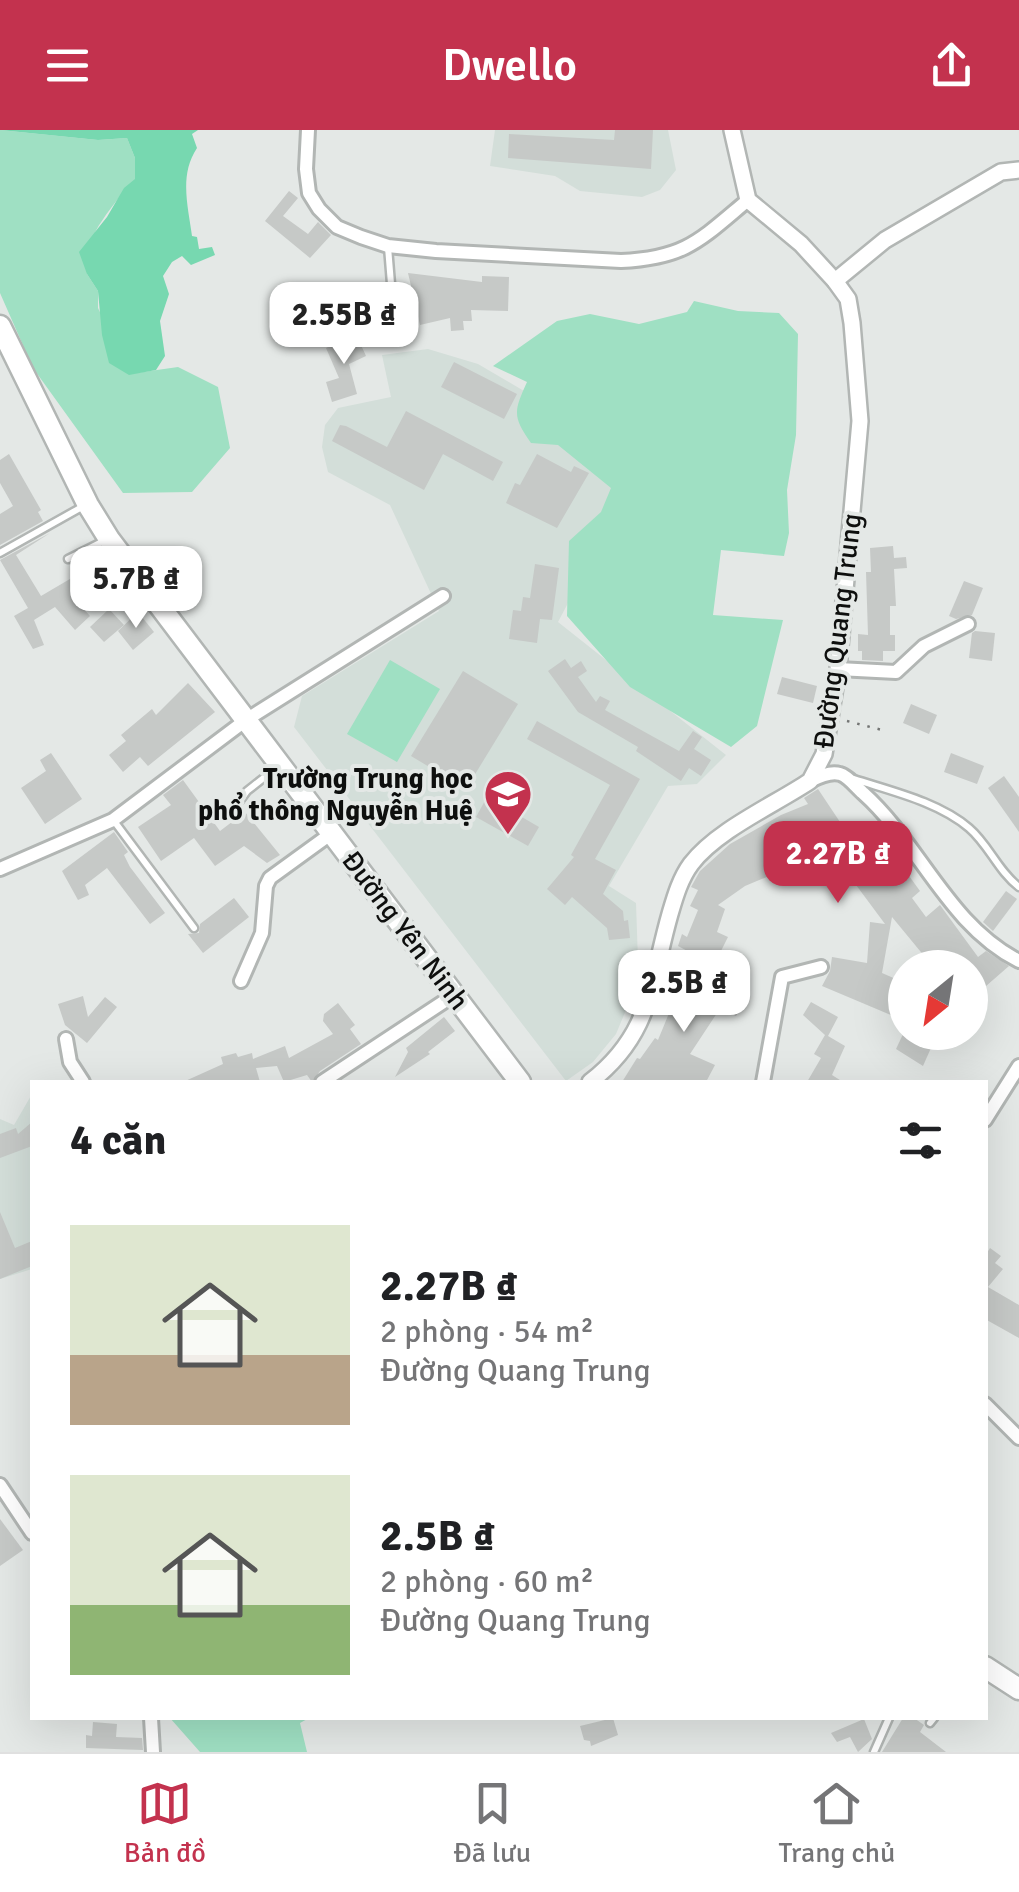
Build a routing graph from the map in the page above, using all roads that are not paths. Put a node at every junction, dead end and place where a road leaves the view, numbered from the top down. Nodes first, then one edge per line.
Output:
1 (308, 130) edge
2 (732, 130) edge
3 (1019, 170) edge
4 (748, 200) junction
5 (388, 246) junction
6 (835, 281) junction
7 (392, 296) dead end
8 (1, 331) edge
9 (88, 504) junction
10 (110, 539) junction
11 (0, 553) edge
12 (68, 558) dead end
13 (444, 596) dead end
14 (968, 624) dead end
15 (838, 669) junction
16 (246, 720) junction
17 (280, 765) junction
18 (841, 774) junction
19 (810, 781) junction
20 (230, 814) dead end
21 (113, 820) junction
22 (332, 833) junction
23 (0, 869) edge
24 (1019, 887) edge
25 (194, 928) dead end
26 (1019, 961) edge
27 (821, 967) dead end
28 (241, 981) dead end
29 (454, 995) junction
30 (66, 1039) dead end
31 (1019, 1066) edge
32 (82, 1080) edge
33 (325, 1080) edge
34 (518, 1080) edge
35 (593, 1080) edge
36 (763, 1080) edge
37 (988, 1115) edge
38 (988, 1407) edge
39 (1019, 1438) edge
40 (0, 1486) edge
41 (30, 1530) edge
42 (988, 1669) edge
43 (1019, 1689) edge
44 (151, 1720) edge
45 (888, 1720) edge
46 (153, 1752) edge
47 (874, 1752) edge

1 - 5 street
2 - 4 street
3 - 6 street
4 - 5 street
4 - 6 street, Đường Quang Trung
5 - 7 lane
6 - 15 street, Đường Quang Trung
8 - 9 main road, Đường Yên Ninh
9 - 10 main road, Đường Yên Ninh
9 - 11 lane
10 - 12 lane
10 - 16 main road, Đường Yên Ninh
13 - 16 street
14 - 15 street
15 - 19 street, Đường Quang Trung
16 - 17 main road, Đường Yên Ninh
16 - 21 street
17 - 20 lane
17 - 22 main road, Đường Yên Ninh
18 - 19 street
18 - 24 lane
18 - 26 street
19 - 35 street, Đường Quang Trung
21 - 23 street
21 - 25 lane
22 - 28 street
22 - 29 main road, Đường Yên Ninh
27 - 36 street
29 - 33 street
29 - 34 main road, Đường Yên Ninh
30 - 32 street
31 - 37 street
38 - 39 street
40 - 41 street
42 - 43 main road
44 - 46 street
45 - 47 lane

